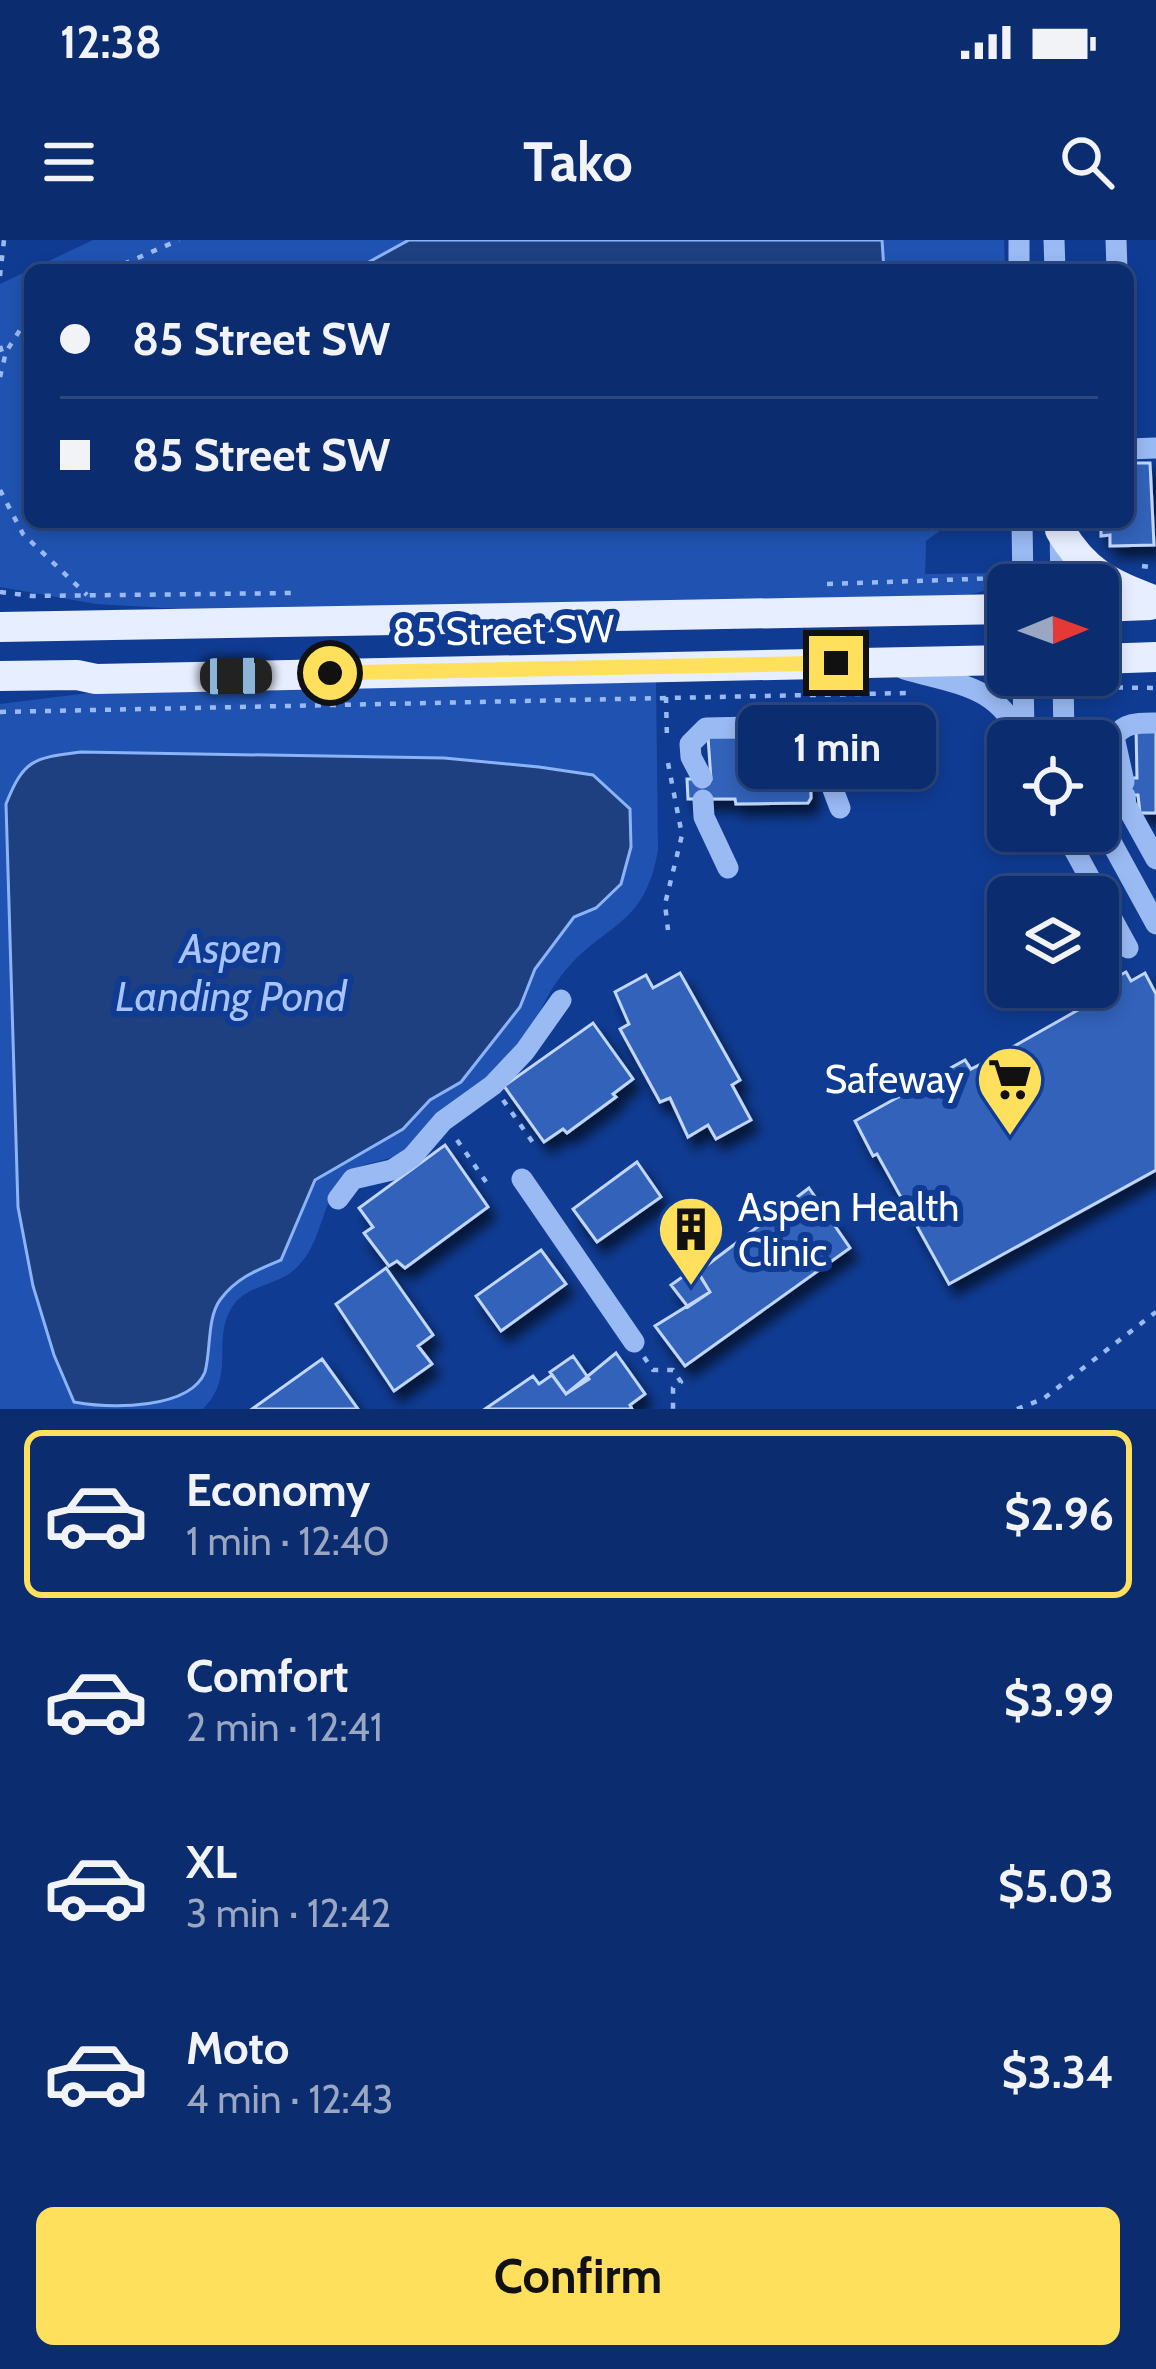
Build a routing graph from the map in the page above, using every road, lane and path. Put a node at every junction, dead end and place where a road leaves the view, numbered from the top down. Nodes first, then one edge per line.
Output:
1 (4, 240) edge
2 (178, 240) edge
3 (1050, 240) edge
4 (1019, 241) edge
5 (124, 264) edge
6 (0, 277) edge
7 (24, 324) edge
8 (0, 346) edge
9 (4, 359) junction
10 (0, 377) edge
11 (0, 490) edge
12 (1022, 528) edge
13 (1060, 528) edge
14 (1061, 528) edge
15 (1023, 564) edge
16 (1061, 564) edge
17 (88, 596) dead end
18 (1156, 603) edge
19 (1119, 606) edge
20 (987, 609) edge
21 (0, 611) edge
22 (34, 625) junction
23 (0, 627) edge
24 (1156, 657) edge
25 (987, 660) edge
26 (880, 662) junction
27 (1119, 666) edge
28 (0, 676) edge
29 (96, 679) junction
30 (1119, 679) edge
31 (1156, 688) edge
32 (0, 691) edge
33 (908, 694) dead end
34 (666, 698) junction
35 (0, 712) edge
36 (1014, 720) edge
37 (1156, 723) edge
38 (841, 808) dead end
39 (1075, 852) edge
40 (1117, 852) edge
41 (1156, 859) edge
42 (728, 868) dead end
43 (1156, 924) edge
44 (668, 930) dead end
45 (1128, 948) dead end
46 (561, 1000) dead end
47 (493, 1085) junction
48 (443, 1121) junction
49 (536, 1147) dead end
50 (522, 1179) dead end
51 (491, 1189) dead end
52 (338, 1198) dead end
53 (1156, 1312) edge
54 (640, 1351) joint
55 (673, 1409) edge
56 (1017, 1409) edge

1 - 6 path
2 - 5 path
3 - 4 street
7 - 9 path
8 - 9 path
9 - 10 path
11 - 17 path
12 - 15 street
13 - 16 street
14 - 18 main road
18 - 19 main road
20 - 22 main road, 85 Street SW
21 - 22 main road
22 - 23 main road, 85 Street SW
24 - 27 main road
25 - 26 main road, 85 Street SW
26 - 29 main road, 85 Street SW
26 - 36 street
28 - 29 main road, 85 Street SW
29 - 32 main road
30 - 31 path
33 - 34 path
34 - 35 path
34 - 44 path
37 - 41 street
38 - 42 street
39 - 45 street
40 - 43 street
46 - 47 street
47 - 48 street
47 - 49 path
48 - 51 path
48 - 52 street
50 - 54 street
53 - 56 path
54 - 55 path

